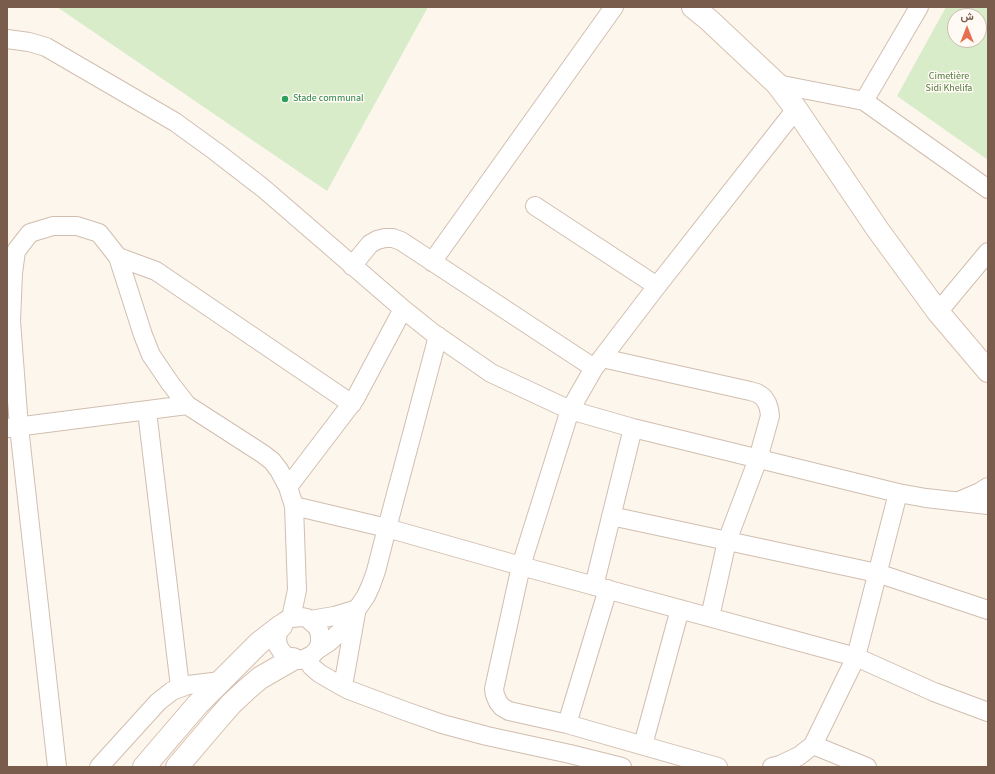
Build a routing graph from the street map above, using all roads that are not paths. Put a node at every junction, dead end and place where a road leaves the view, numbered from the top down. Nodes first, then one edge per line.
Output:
1 (614, 7) edge
2 (693, 7) edge
3 (919, 7) edge
4 (7, 39) edge
5 (777, 84) junction
6 (864, 101) junction
7 (796, 109) junction
8 (988, 189) edge
9 (535, 206) dead end
10 (988, 252) edge
11 (118, 257) junction
12 (432, 262) junction
13 (352, 266) junction
14 (657, 286) junction
15 (404, 309) junction
16 (938, 312) junction
17 (9, 322) edge
18 (438, 336) junction
19 (598, 363) junction
20 (988, 371) edge
21 (352, 404) junction
22 (188, 405) junction
23 (570, 410) junction
24 (147, 411) junction
25 (13, 427) edge
26 (633, 428) junction
27 (758, 459) junction
28 (288, 487) junction
29 (988, 487) edge
30 (898, 493) junction
31 (959, 502) junction
32 (988, 505) edge
33 (294, 506) junction
34 (611, 516) junction
35 (387, 528) junction
36 (727, 541) junction
37 (521, 566) junction
38 (877, 573) junction
39 (601, 588) junction
40 (357, 609) junction
41 (680, 609) junction
42 (988, 610) edge
43 (710, 617) junction
44 (297, 620) junction
45 (305, 656) junction
46 (856, 657) junction
47 (221, 681) junction
48 (343, 686) junction
49 (180, 687) junction
50 (988, 712) edge
51 (567, 724) junction
52 (643, 745) junction
53 (813, 745) junction
54 (57, 767) edge
55 (99, 767) edge
56 (144, 767) edge
57 (177, 767) edge
58 (622, 767) edge
59 (718, 767) edge
60 (772, 767) edge
61 (867, 767) edge

1 - 12 street
2 - 5 street
3 - 6 street
4 - 13 street
5 - 6 street
5 - 7 street
6 - 8 street
7 - 14 street
7 - 16 street
9 - 14 street
10 - 16 street
11 - 17 street
11 - 21 street
11 - 22 street
12 - 13 street
12 - 19 street
13 - 15 street
14 - 19 street
15 - 18 street
15 - 21 street
16 - 20 street
17 - 25 street
18 - 23 street
18 - 35 street
19 - 23 street
19 - 27 street
21 - 28 street
22 - 24 street
22 - 28 street
23 - 26 street
23 - 37 street
24 - 25 street
24 - 49 street
25 - 54 street
26 - 27 street
26 - 34 street
27 - 30 street
27 - 36 street
28 - 33 street
29 - 31 street
30 - 31 street
30 - 38 street
31 - 32 street
33 - 35 street
33 - 44 street
34 - 36 street
34 - 39 street
35 - 37 street
35 - 40 street
36 - 38 street
36 - 43 street
37 - 39 street
37 - 51 street
38 - 42 street
38 - 46 street
39 - 41 street
39 - 51 street
40 - 44 street
40 - 45 street
40 - 48 street
41 - 43 street
41 - 52 street
43 - 46 street
44 - 45 street
44 - 45 street
44 - 47 street
45 - 48 street
45 - 57 street
46 - 50 street
46 - 53 street
47 - 49 street
47 - 56 street
48 - 58 street
49 - 55 street
51 - 52 street
52 - 59 street
53 - 60 street
53 - 61 street

